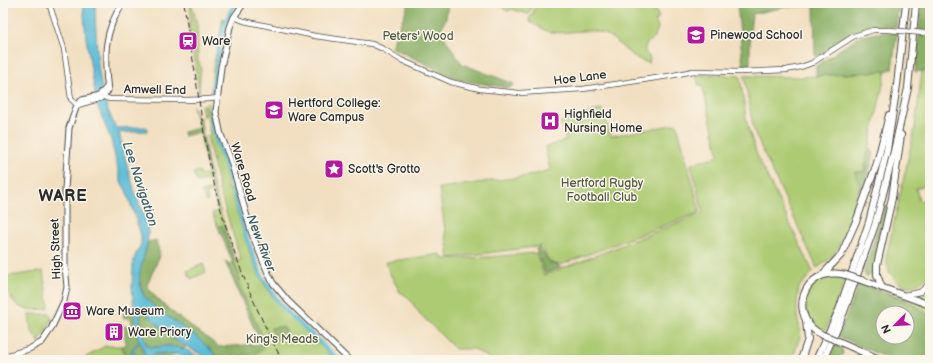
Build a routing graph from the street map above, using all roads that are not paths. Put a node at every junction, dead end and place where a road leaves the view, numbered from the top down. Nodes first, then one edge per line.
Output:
1 (49, 3) edge
2 (123, 3) edge
3 (244, 3) edge
4 (906, 3) edge
5 (916, 3) edge
6 (234, 17) junction
7 (930, 34) edge
8 (897, 85) junction
9 (908, 88) junction
10 (103, 95) junction
11 (217, 98) junction
12 (210, 99) junction
13 (77, 105) junction
14 (216, 106) junction
15 (823, 274) junction
16 (930, 283) edge
17 (882, 288) junction
18 (902, 295) junction
19 (930, 305) edge
20 (806, 321) junction
21 (3, 356) edge
22 (873, 357) junction
23 (349, 360) edge
24 (801, 360) edge
25 (816, 360) edge
26 (823, 360) edge
27 (852, 360) edge
28 (881, 360) edge

1 - 13 street
2 - 10 main road
3 - 6 main road, Ware Road
4 - 8 highway
5 - 9 highway
6 - 7 street, Hoe Lane, bridge
6 - 11 main road, Ware Road
8 - 15 highway
8 - 25 highway
9 - 17 highway
9 - 26 highway
10 - 12 street, Amwell End
10 - 13 main road
11 - 12 street, Amwell End
11 - 14 main road, Ware Road
12 - 14 street
13 - 21 main road, High Street
14 - 23 main road, Ware Road
15 - 17 highway, bridge
15 - 20 highway
16 - 18 street
17 - 18 highway
18 - 19 highway
20 - 22 highway, bridge
20 - 24 highway
22 - 27 highway
22 - 28 highway

